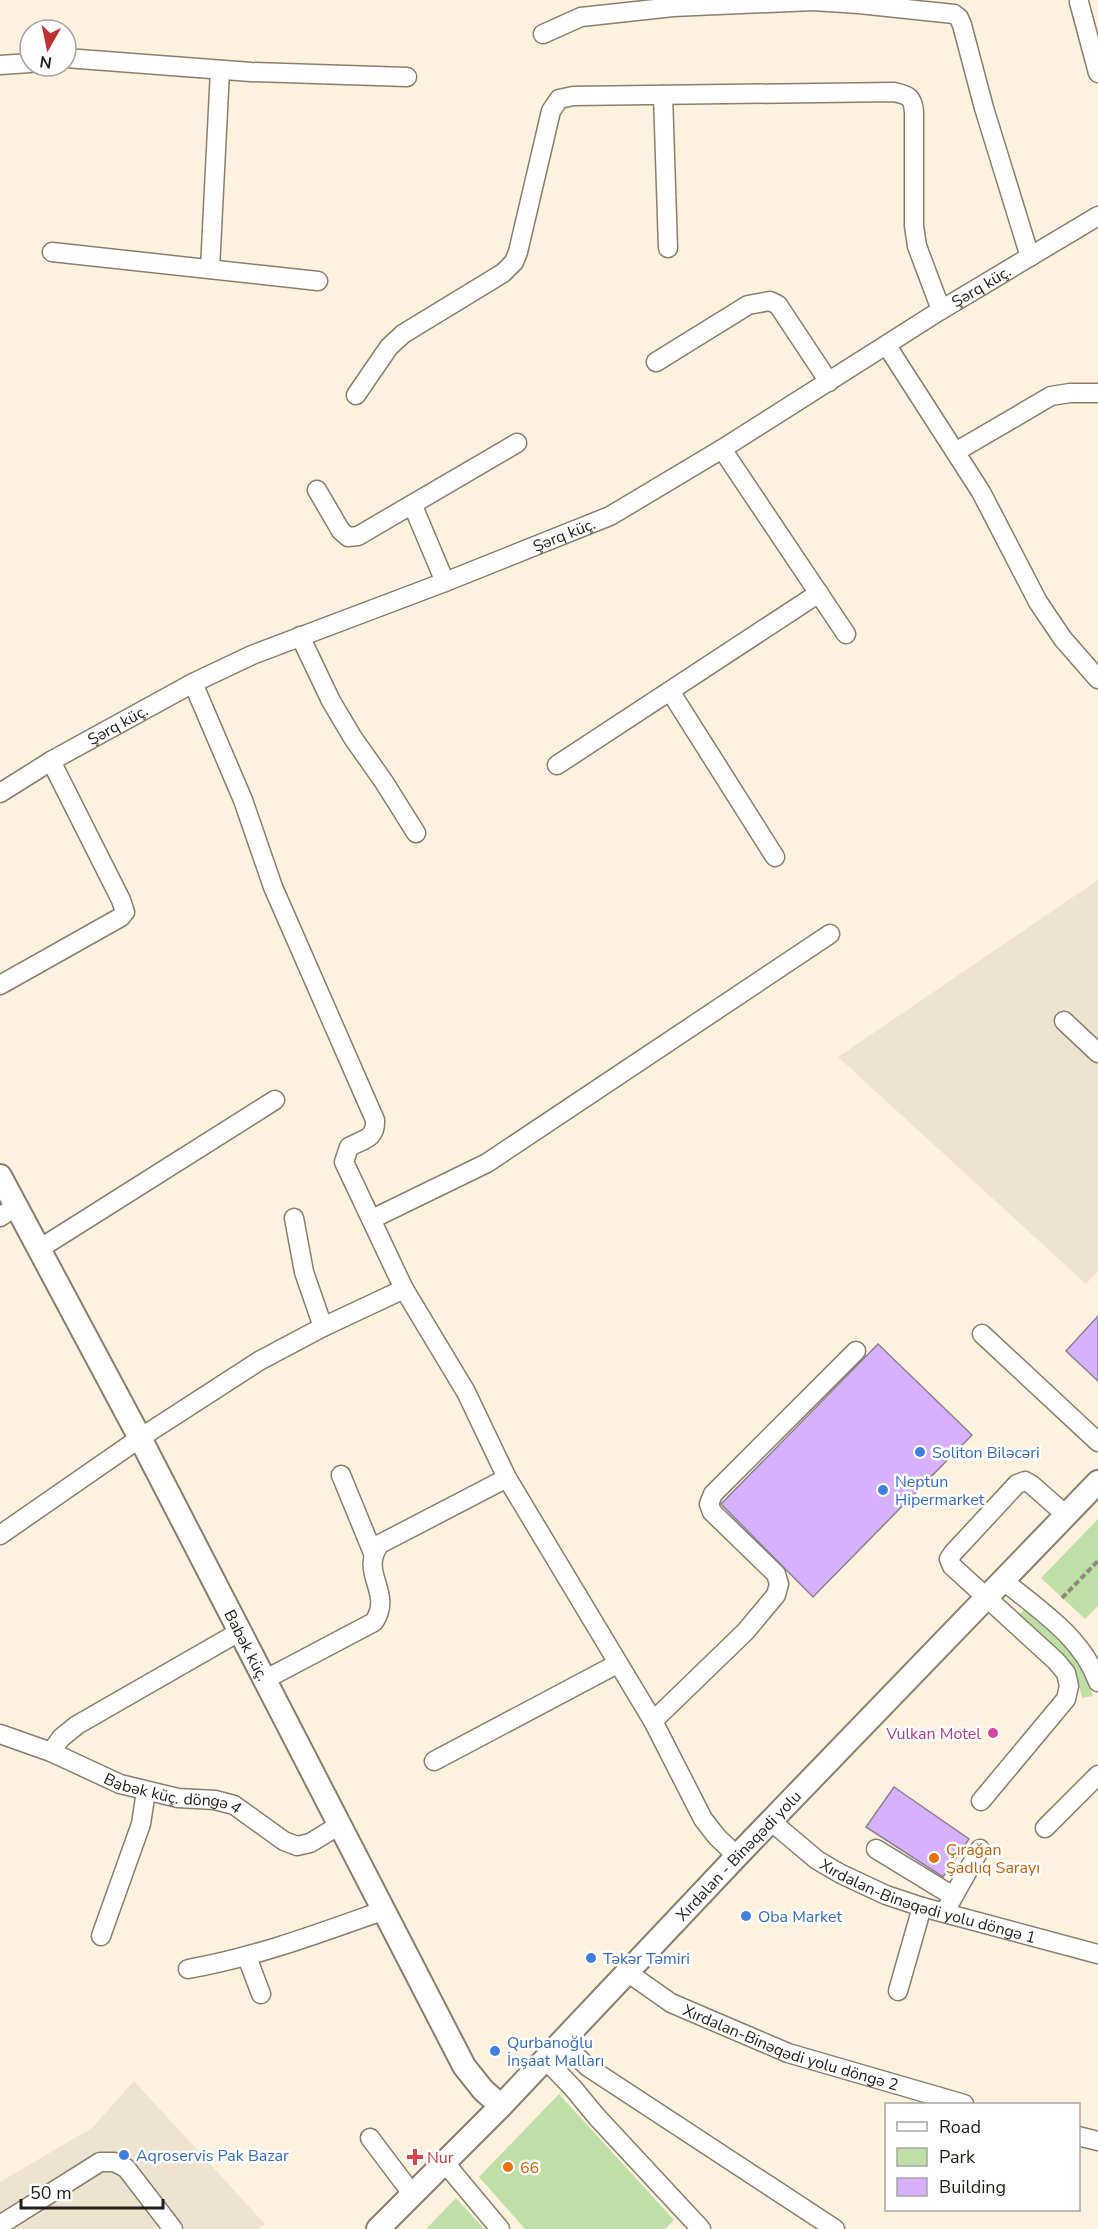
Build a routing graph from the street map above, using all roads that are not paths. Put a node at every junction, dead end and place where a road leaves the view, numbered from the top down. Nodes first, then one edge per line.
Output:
1 (1078, 2) dead end
2 (543, 34) dead end
3 (78, 59) edge
4 (18, 64) edge
5 (0, 65) edge
6 (220, 70) junction
7 (1098, 73) edge
8 (407, 77) dead end
9 (663, 95) junction
10 (1098, 216) edge
11 (668, 248) dead end
12 (52, 252) dead end
13 (1029, 256) junction
14 (210, 269) junction
15 (318, 281) dead end
16 (941, 310) junction
17 (887, 346) junction
18 (656, 362) dead end
19 (829, 382) junction
20 (1098, 393) edge
21 (356, 394) dead end
22 (517, 443) dead end
23 (722, 449) junction
24 (957, 451) junction
25 (317, 490) dead end
26 (412, 506) junction
27 (445, 582) junction
28 (819, 593) junction
29 (846, 634) dead end
30 (300, 636) junction
31 (1098, 679) edge
32 (193, 683) junction
33 (670, 691) junction
34 (51, 761) junction
35 (557, 765) dead end
36 (0, 792) edge
37 (416, 833) dead end
38 (776, 857) dead end
39 (830, 934) dead end
40 (0, 985) edge
41 (1064, 1021) dead end
42 (1098, 1053) edge
43 (275, 1100) dead end
44 (0, 1176) edge
45 (8, 1212) edge
46 (294, 1218) dead end
47 (372, 1219) junction
48 (39, 1249) junction
49 (404, 1289) junction
50 (322, 1327) junction
51 (982, 1334) dead end
52 (856, 1351) dead end
53 (140, 1438) junction
54 (1098, 1442) edge
55 (341, 1475) dead end
56 (507, 1478) junction
57 (1098, 1482) edge
58 (1066, 1515) junction
59 (0, 1535) edge
60 (373, 1553) junction
61 (1004, 1581) junction
62 (987, 1599) junction
63 (239, 1632) junction
64 (617, 1664) junction
65 (1096, 1668) edge
66 (264, 1680) junction
67 (653, 1721) junction
68 (0, 1734) edge
69 (51, 1752) junction
70 (434, 1761) dead end
71 (1098, 1775) edge
72 (146, 1791) junction
73 (981, 1801) dead end
74 (772, 1822) junction
75 (339, 1826) junction
76 (1045, 1828) dead end
77 (876, 1849) dead end
78 (980, 1849) dead end
79 (737, 1856) junction
80 (953, 1896) junction
81 (921, 1907) junction
82 (382, 1911) junction
83 (944, 1913) junction
84 (101, 1936) dead end
85 (1098, 1954) edge
86 (247, 1957) junction
87 (188, 1969) dead end
88 (627, 1972) junction
89 (898, 1991) dead end
90 (261, 1994) dead end
91 (561, 2042) junction
92 (545, 2059) junction
93 (961, 2103) edge
94 (501, 2106) junction
95 (1080, 2136) edge
96 (370, 2138) dead end
97 (1098, 2141) edge
98 (445, 2163) junction
99 (413, 2195) junction
100 (0, 2225) edge
101 (173, 2229) edge
102 (378, 2229) edge
103 (500, 2229) edge
104 (701, 2229) edge
105 (835, 2229) edge

1 - 7 street
2 - 13 street
3 - 6 street
4 - 5 street
6 - 8 street
6 - 14 street
9 - 11 street
9 - 16 street
9 - 21 street
10 - 13 street, Şərq küç.
12 - 14 street
13 - 16 street, Şərq küç.
14 - 15 street
16 - 17 street, Şərq küç.
17 - 19 street, Şərq küç.
17 - 24 street
18 - 19 street
19 - 23 street, Şərq küç.
20 - 24 street
22 - 26 street
23 - 27 street, Şərq küç.
23 - 28 street
24 - 31 street
25 - 26 street
26 - 27 street
27 - 30 street, Şərq küç.
28 - 29 street
28 - 33 street
30 - 32 street, Şərq küç.
30 - 37 street
32 - 34 street, Şərq küç.
32 - 47 street
33 - 35 street
33 - 38 street
34 - 36 street, Şərq küç.
34 - 40 street
39 - 47 street
41 - 42 street
43 - 48 street
44 - 45 main road, Babək küç.
45 - 48 main road, Babək küç.
46 - 50 street
47 - 49 street
48 - 53 main road, Babək küç.
49 - 50 street
49 - 56 street
50 - 53 street
51 - 54 street
52 - 67 street
53 - 59 street
53 - 63 main road, Babək küç.
55 - 60 street
56 - 60 street
56 - 64 street
57 - 58 main road, Xırdalan - Binəqədi yolu
58 - 61 main road, Xırdalan - Binəqədi yolu
58 - 62 street
60 - 66 street
61 - 62 main road, Xırdalan - Binəqədi yolu
61 - 65 street
62 - 73 street
62 - 74 main road, Xırdalan - Binəqədi yolu
63 - 66 main road, Babək küç.
63 - 69 street
64 - 67 street
64 - 70 street
66 - 75 main road, Babək küç.
67 - 79 street
68 - 69 street, Babək küç. döngə 4
69 - 72 street, Babək küç. döngə 4
71 - 76 street
72 - 75 street, Babək küç. döngə 4
72 - 84 street
74 - 79 main road, Xırdalan - Binəqədi yolu
74 - 81 street, Xırdalan-Binəqədi yolu döngə 1
75 - 82 main road, Babək küç.
77 - 80 street
78 - 80 street
79 - 88 main road, Xırdalan - Binəqədi yolu
80 - 83 street
81 - 83 street, Xırdalan-Binəqədi yolu döngə 1
81 - 89 street
82 - 86 street
82 - 94 main road, Babək küç.
83 - 85 street, Xırdalan-Binəqədi yolu döngə 1
86 - 87 street
86 - 90 street
88 - 91 main road, Xırdalan - Binəqədi yolu
88 - 93 street, Xırdalan-Binəqədi yolu döngə 2
91 - 92 main road, Xırdalan - Binəqədi yolu
91 - 105 street
92 - 94 main road, Xırdalan - Binəqədi yolu
92 - 104 street
94 - 98 main road, Xırdalan - Binəqədi yolu
95 - 97 street
96 - 99 street
98 - 99 main road, Xırdalan - Binəqədi yolu
98 - 103 street
99 - 102 main road, Xırdalan - Binəqədi yolu
100 - 101 street

